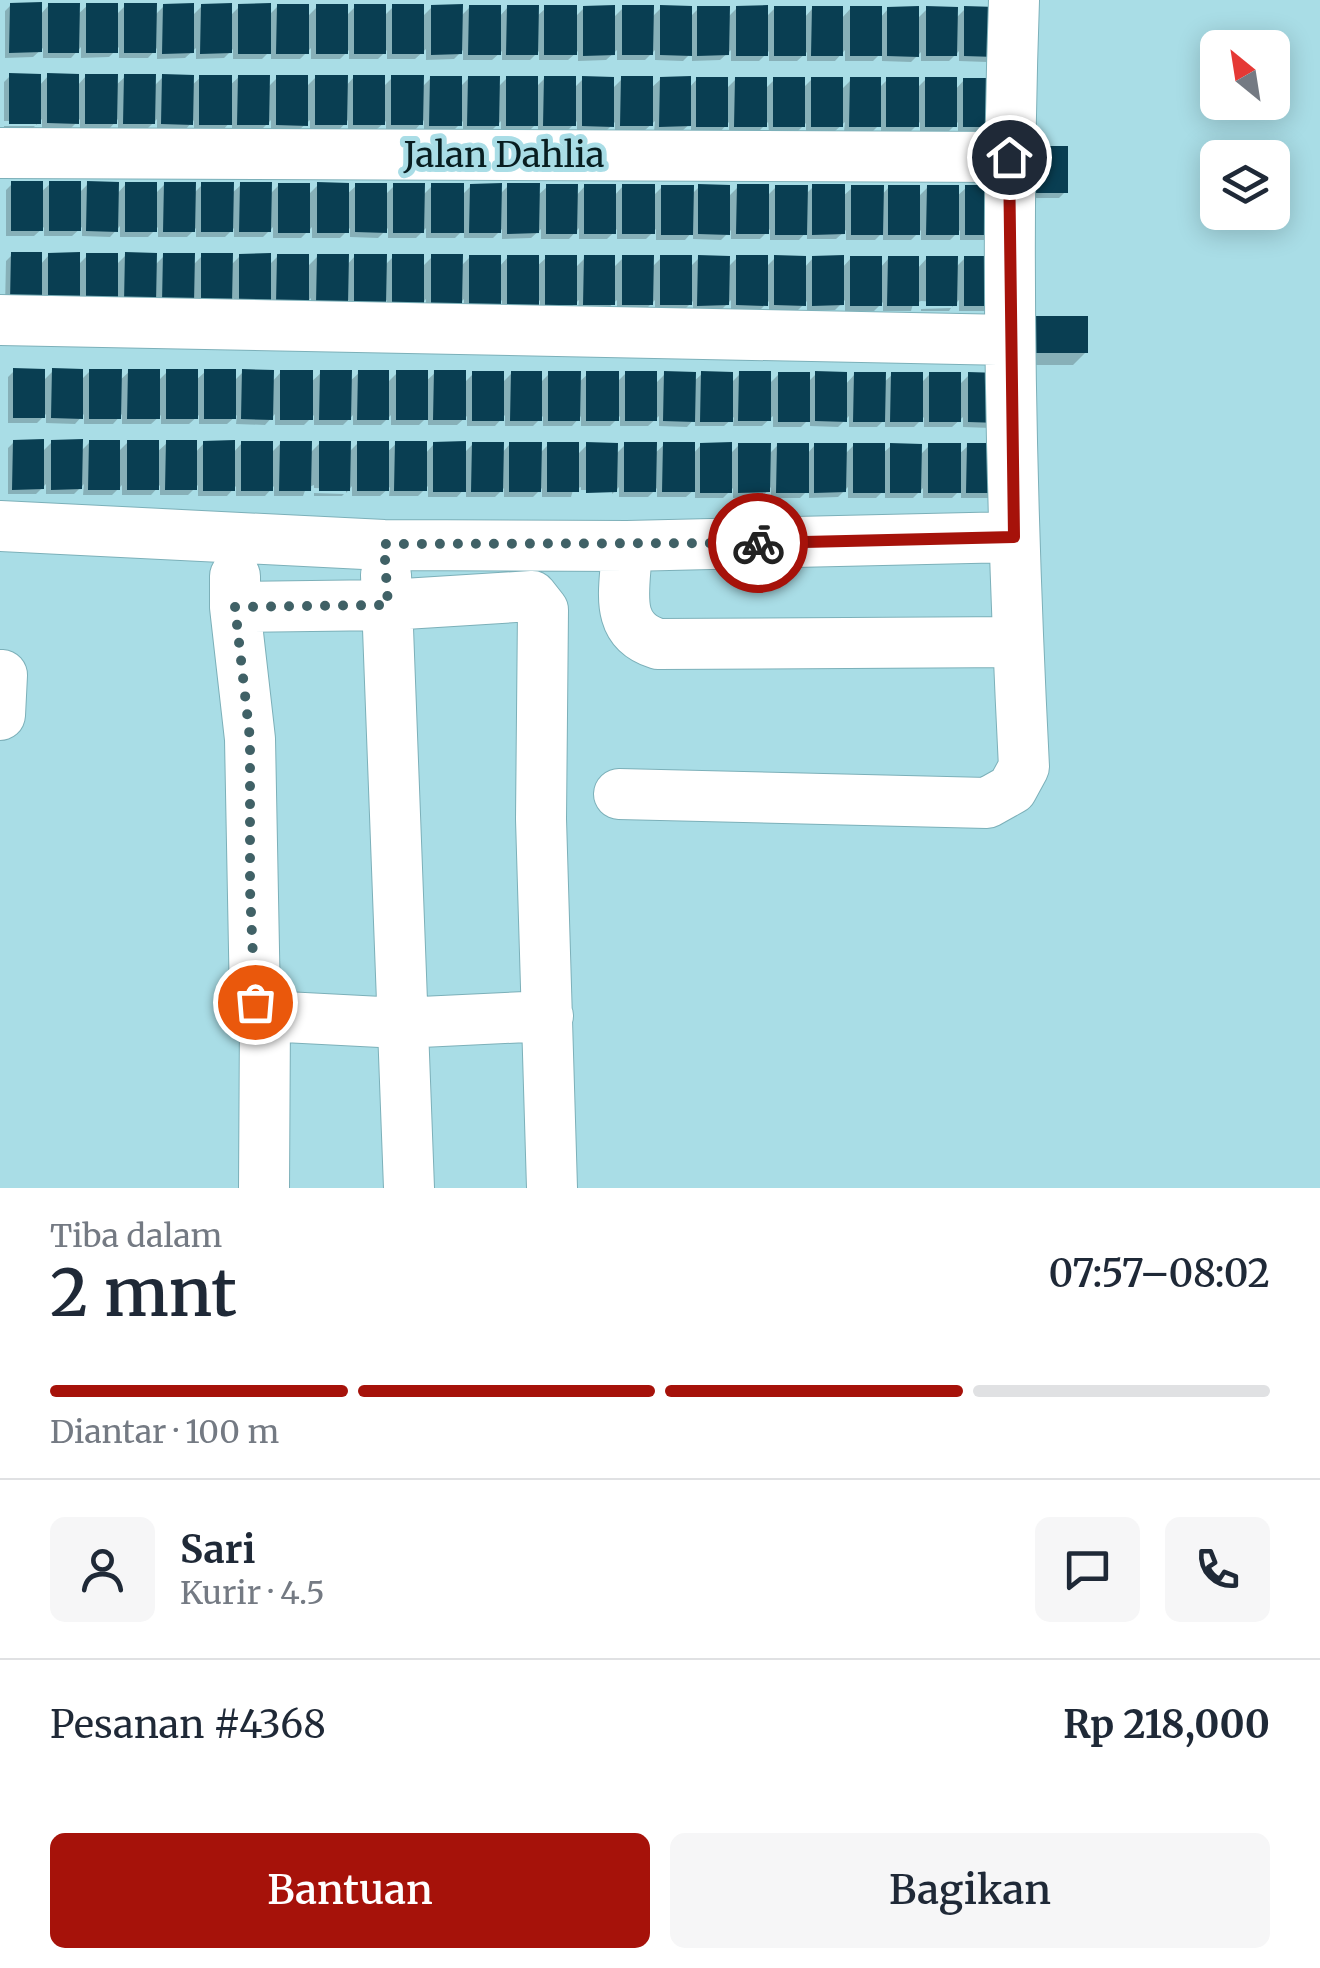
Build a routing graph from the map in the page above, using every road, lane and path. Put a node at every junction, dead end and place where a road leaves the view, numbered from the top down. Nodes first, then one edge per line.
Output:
1 (1014, 0) edge
2 (0, 153) edge
3 (1009, 157) junction
4 (0, 320) edge
5 (1010, 340) junction
6 (0, 526) edge
7 (235, 536) junction
8 (1014, 537) junction
9 (384, 544) junction
10 (627, 546) junction
11 (388, 605) junction
12 (235, 607) junction
13 (1018, 642) junction
14 (618, 794) dead end
15 (265, 1016) junction
16 (548, 1016) junction
17 (400, 1023) junction
18 (264, 1188) edge
19 (409, 1188) edge
20 (552, 1188) edge

1 - 3 street
2 - 3 street, Jalan Dahlia
3 - 5 street
4 - 5 street
5 - 8 street
6 - 7 street
7 - 9 street
7 - 12 street
8 - 10 street
8 - 13 street
9 - 10 street
9 - 11 street
10 - 13 street
11 - 12 street
11 - 16 street
11 - 17 street
12 - 15 street
13 - 14 street
15 - 17 street
15 - 18 street
16 - 17 street
16 - 20 street
17 - 19 street

